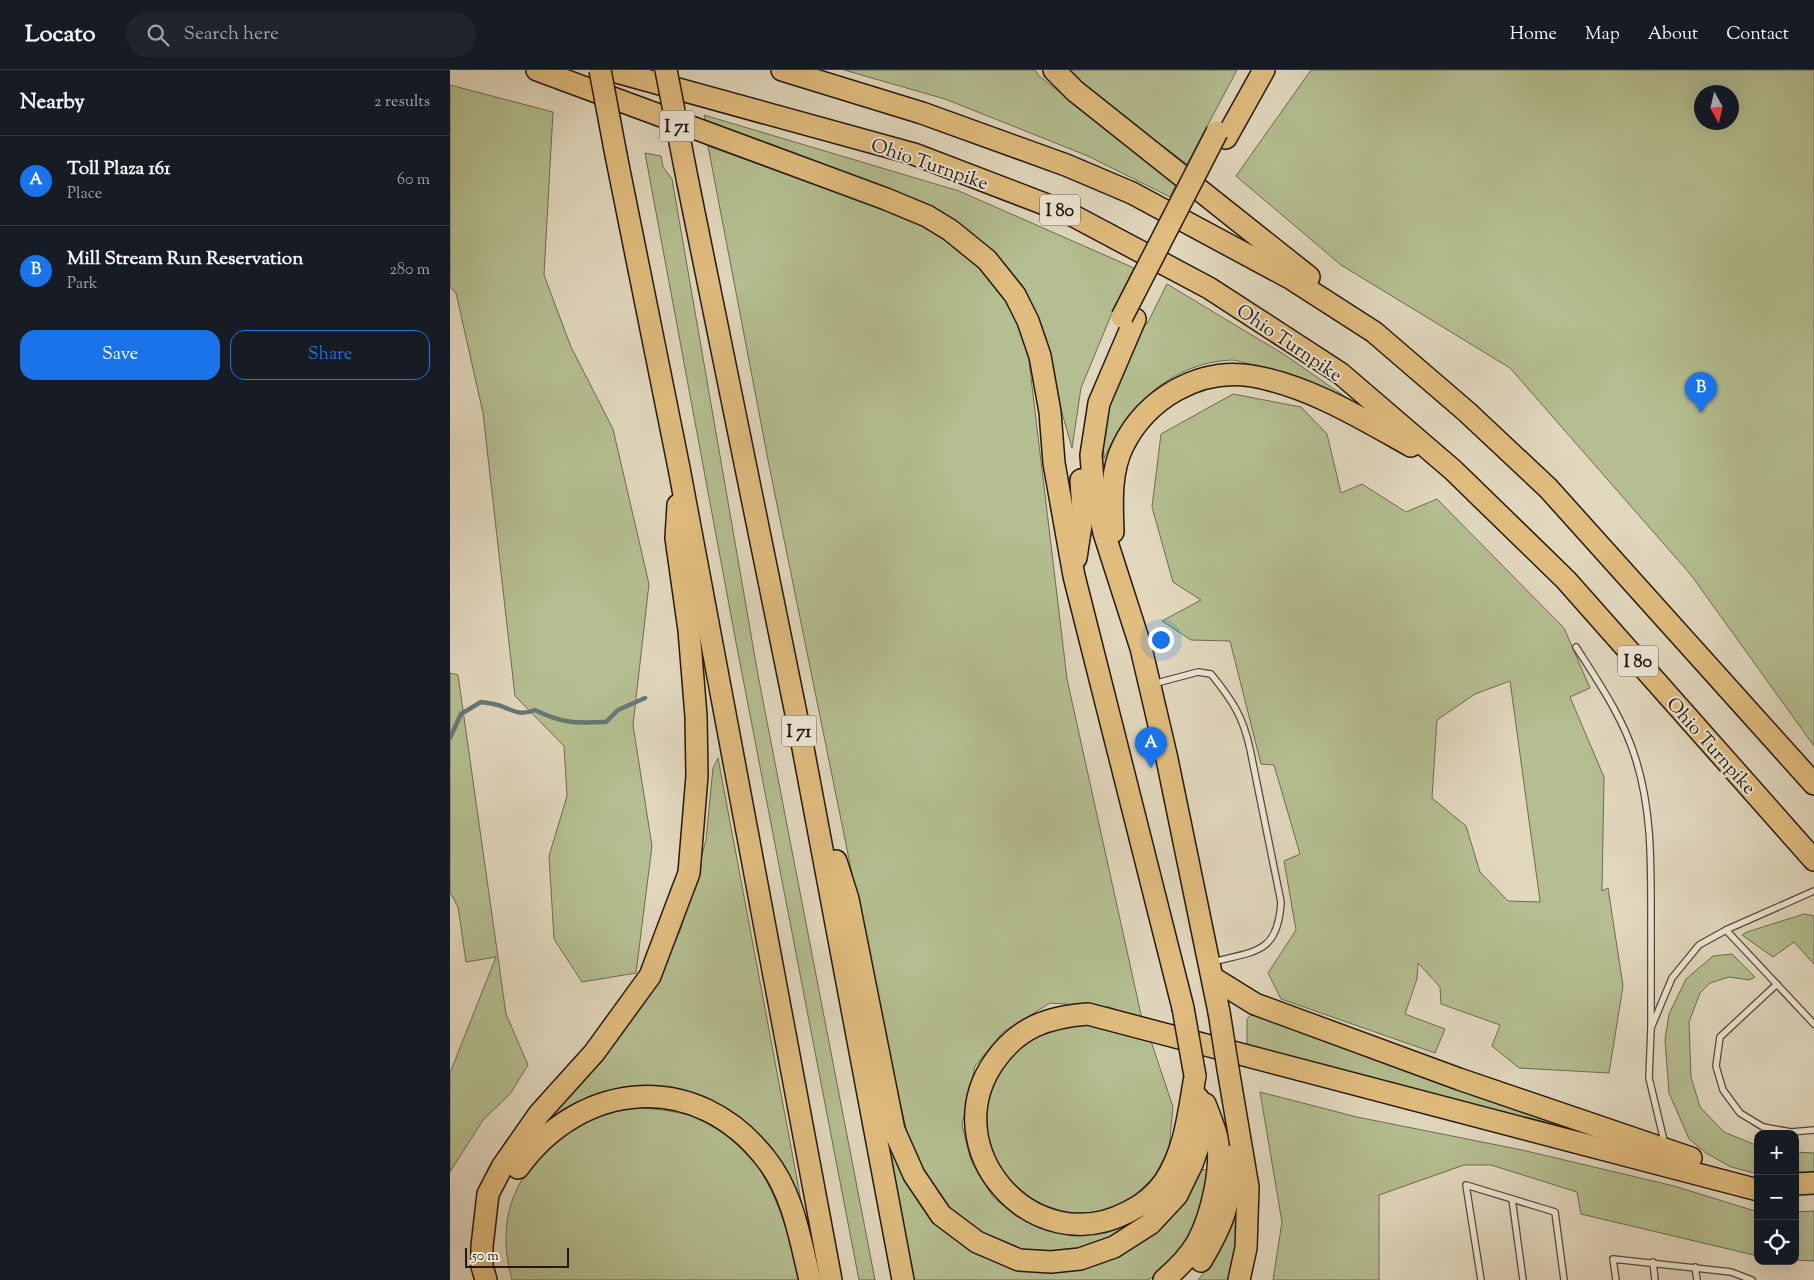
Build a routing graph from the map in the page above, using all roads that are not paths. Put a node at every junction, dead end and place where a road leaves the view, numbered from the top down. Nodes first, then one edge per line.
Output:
1 (537, 70) edge
2 (600, 70) edge
3 (609, 70) edge
4 (666, 70) edge
5 (782, 70) edge
6 (1054, 70) edge
7 (1249, 70) edge
8 (1264, 70) edge
9 (1222, 135) junction
10 (1129, 318) junction
11 (1374, 332) junction
12 (679, 468) junction
13 (1454, 470) junction
14 (1114, 560) junction
15 (1074, 576) junction
16 (1576, 647) dead end
17 (1150, 685) junction
18 (803, 748) junction
19 (1810, 775) edge
20 (1814, 860) edge
21 (1814, 891) edge
22 (1726, 930) junction
23 (1212, 970) junction
24 (1777, 984) junction
25 (1814, 1024) edge
26 (1650, 1028) junction
27 (1195, 1076) junction
28 (1233, 1100) junction
29 (1814, 1130) edge
30 (1664, 1157) junction
31 (1754, 1178) edge
32 (1814, 1183) edge
33 (1799, 1184) edge
34 (1754, 1189) edge
35 (1814, 1194) edge
36 (1799, 1195) edge
37 (1512, 1199) junction
38 (1653, 1262) junction
39 (1695, 1267) junction
40 (486, 1280) edge
41 (500, 1280) edge
42 (810, 1280) edge
43 (832, 1280) edge
44 (904, 1280) edge
45 (1164, 1280) edge
46 (1183, 1280) edge
47 (1239, 1280) edge
48 (1481, 1280) edge
49 (1523, 1280) edge
50 (1564, 1280) edge
51 (1616, 1280) edge
52 (1655, 1280) edge
53 (1697, 1280) edge
54 (1752, 1280) edge

1 - 15 highway
2 - 12 highway, bridge
3 - 13 highway, Ohio Turnpike / I 80
4 - 18 highway, I 71, bridge
5 - 11 highway, I 80
6 - 11 highway
7 - 9 highway
8 - 9 highway
9 - 10 highway, bridge
10 - 14 highway
10 - 15 highway
11 - 19 highway, I 80
12 - 40 highway
12 - 43 highway
13 - 14 highway
13 - 20 highway, Ohio Turnpike / I 80
14 - 17 highway
15 - 27 highway, bridge
16 - 26 lane
17 - 23 highway
17 - 23 lane
18 - 27 highway
18 - 44 highway, I 71
21 - 22 lane
22 - 24 lane
22 - 26 lane
23 - 28 highway, bridge
23 - 30 highway
24 - 25 lane
24 - 29 lane
26 - 30 lane
27 - 30 highway
27 - 45 highway
28 - 46 highway
28 - 47 highway
30 - 31 highway
30 - 34 highway
32 - 33 highway
35 - 36 highway
37 - 48 lane
37 - 49 lane
37 - 50 lane
38 - 39 lane
38 - 51 lane
38 - 52 lane
39 - 53 lane
39 - 54 lane
41 - 42 highway

